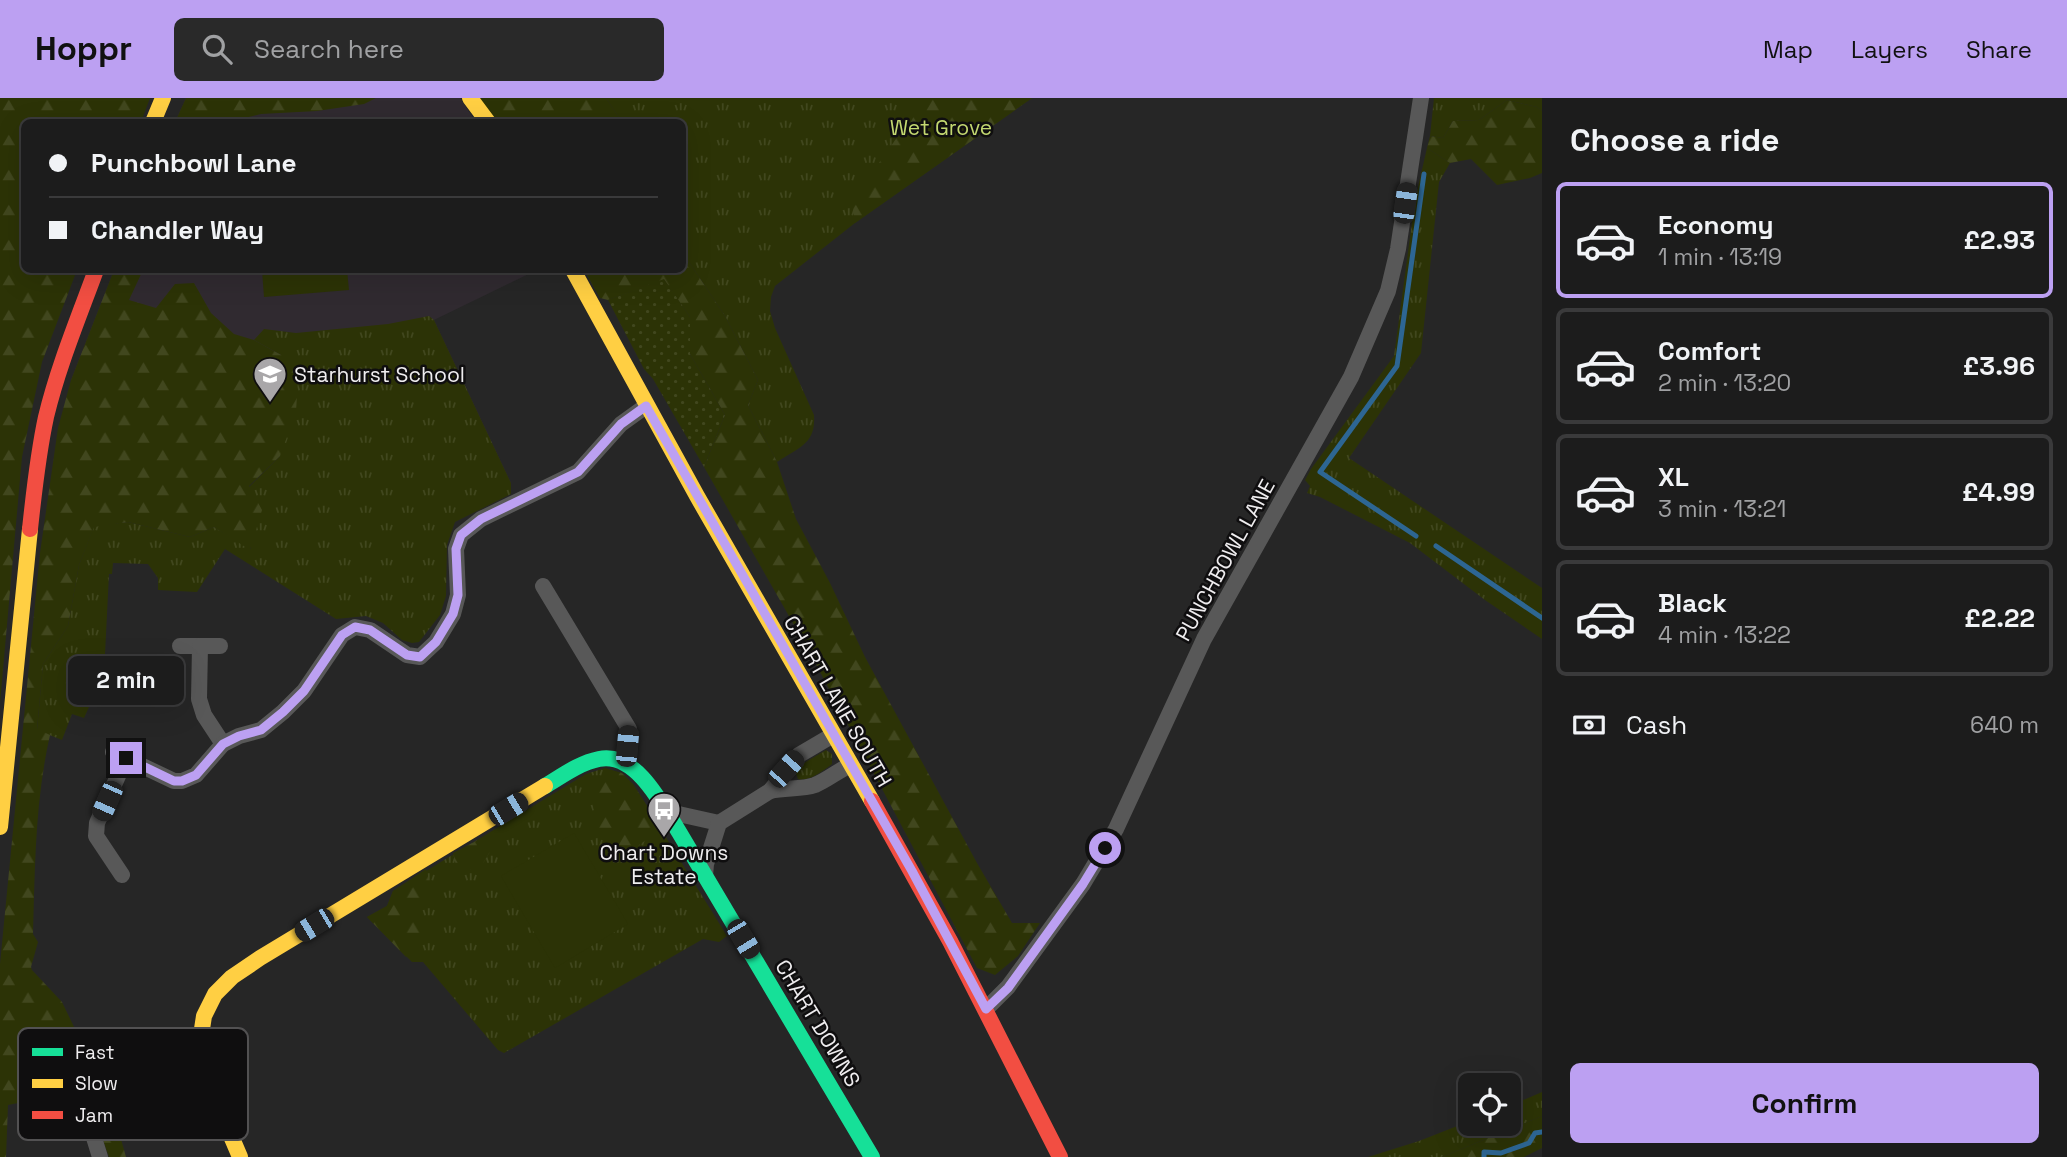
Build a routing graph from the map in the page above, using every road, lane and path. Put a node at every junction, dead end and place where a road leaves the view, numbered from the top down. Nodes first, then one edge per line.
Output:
1 (163, 98) edge
2 (470, 98) edge
3 (1421, 98) edge
4 (154, 119) edge
5 (486, 119) edge
6 (95, 273) edge
7 (575, 273) edge
8 (646, 406) junction
9 (543, 586) dead end
10 (180, 646) dead end
11 (200, 646) junction
12 (220, 646) dead end
13 (833, 736) junction
14 (223, 744) junction
15 (625, 762) junction
16 (850, 765) junction
17 (770, 791) junction
18 (665, 811) junction
19 (719, 823) junction
20 (0, 827) edge
21 (122, 875) dead end
22 (705, 876) junction
23 (986, 1009) junction
24 (202, 1028) edge
25 (95, 1140) edge
26 (233, 1140) edge
27 (100, 1157) edge
28 (240, 1157) edge
29 (872, 1157) edge
30 (1060, 1157) edge

1 - 4 main road
2 - 5 main road
3 - 23 street, PUNCHBOWL LANE
6 - 20 main road
7 - 8 main road, CHART LANE SOUTH
8 - 13 main road, CHART LANE SOUTH
8 - 14 street
9 - 15 street
10 - 11 street
11 - 12 street
11 - 14 street
13 - 16 main road, CHART LANE SOUTH
13 - 17 street
14 - 21 street
15 - 18 main road, CHART DOWNS
15 - 24 main road
16 - 17 street
16 - 23 main road, CHART LANE SOUTH
17 - 19 street
18 - 19 street
18 - 22 main road, CHART DOWNS
19 - 22 street
22 - 29 main road, CHART DOWNS
23 - 30 main road, CHART LANE SOUTH
25 - 27 street
26 - 28 main road

